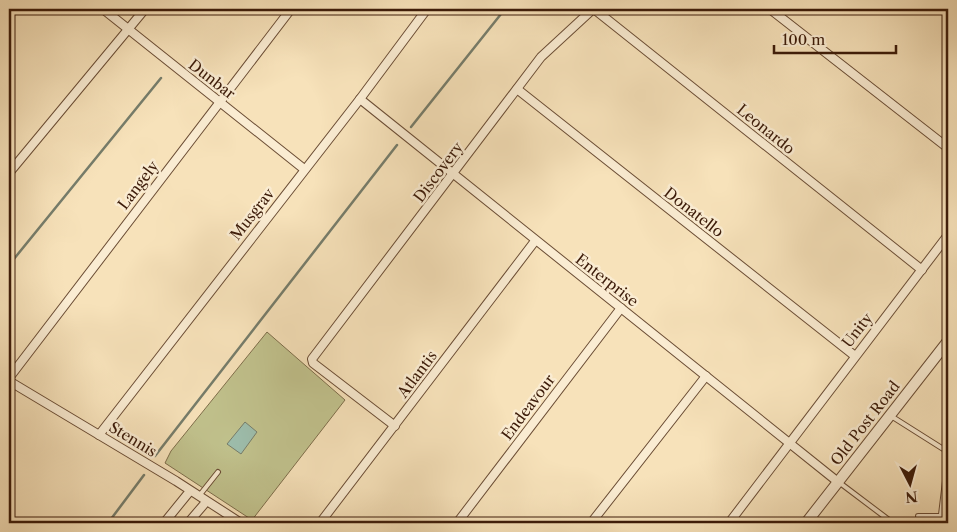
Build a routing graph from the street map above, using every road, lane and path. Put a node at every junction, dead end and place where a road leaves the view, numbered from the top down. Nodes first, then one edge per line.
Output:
1 (103, 9) edge
2 (145, 9) edge
3 (291, 9) edge
4 (426, 9) edge
5 (593, 9) edge
6 (770, 9) edge
7 (128, 28) junction
8 (517, 89) junction
9 (360, 99) junction
10 (219, 102) junction
11 (948, 148) edge
12 (304, 169) junction
13 (9, 173) edge
14 (454, 173) junction
15 (948, 235) edge
16 (535, 241) junction
17 (922, 270) junction
18 (621, 308) junction
19 (948, 341) edge
20 (854, 356) junction
21 (706, 376) junction
22 (9, 380) edge
23 (890, 415) junction
24 (395, 426) junction
25 (99, 435) junction
26 (791, 444) junction
27 (948, 454) edge
28 (218, 472) dead end
29 (838, 482) junction
30 (948, 490) edge
31 (190, 491) junction
32 (942, 498) junction
33 (202, 499) junction
34 (918, 516) dead end
35 (941, 516) junction
36 (164, 523) edge
37 (188, 523) edge
38 (242, 523) edge
39 (320, 523) edge
40 (457, 523) edge
41 (591, 523) edge
42 (729, 523) edge
43 (806, 523) edge
44 (892, 523) edge
45 (940, 523) edge

1 - 7 street, Dunbar
2 - 7 street
3 - 10 street, Langely
4 - 9 street, Musgrav
5 - 8 street, Discovery
5 - 17 street, Leonardo
6 - 11 street
7 - 10 street, Dunbar
7 - 13 street
8 - 14 street, Discovery
8 - 20 street, Donatello
9 - 12 street, Musgrav
9 - 14 street, Enterprise
10 - 12 street, Dunbar
10 - 22 street, Langely
12 - 25 street, Musgrav
14 - 16 street, Enterprise
14 - 24 street, Discovery
15 - 17 street, Unity
16 - 18 street, Enterprise
16 - 24 street, Atlantis
17 - 20 street, Unity
18 - 21 street, Enterprise
18 - 40 street, Endeavour
19 - 23 street, Old Post Road
20 - 26 street, Unity
21 - 26 street, Enterprise
21 - 41 street
22 - 25 street, Stennis
23 - 27 lane
23 - 29 street, Old Post Road
24 - 39 street, Atlantis
25 - 31 street, Stennis
26 - 29 street, Enterprise
26 - 42 street
27 - 32 lane
28 - 33 lane
29 - 43 street, Old Post Road
29 - 44 lane
30 - 32 lane
31 - 33 street, Stennis
31 - 36 street
32 - 35 lane
33 - 37 street
33 - 38 street, Stennis
34 - 35 lane
35 - 45 lane

